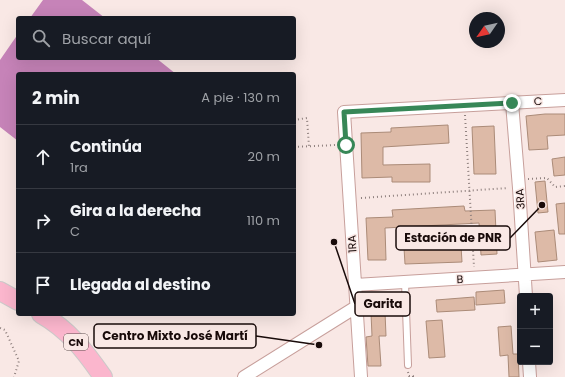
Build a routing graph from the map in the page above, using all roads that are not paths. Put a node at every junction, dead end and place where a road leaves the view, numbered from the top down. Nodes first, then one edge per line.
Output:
1 (565, 100) edge
2 (512, 103) junction
3 (344, 112) joint
4 (565, 272) edge
5 (524, 275) junction
6 (405, 282) junction
7 (355, 285) junction
8 (0, 291) edge
9 (526, 293) edge
10 (16, 300) edge
11 (356, 307) junction
12 (44, 316) edge
13 (408, 365) dead end
14 (529, 365) edge
15 (103, 377) edge
16 (244, 377) edge
17 (361, 377) edge
18 (530, 377) edge

1 - 2 street, C
2 - 3 street, C
2 - 5 street, 3RA
3 - 7 street, 1RA
4 - 5 street, B
5 - 6 street, B
5 - 9 street, 3RA
6 - 7 street, B
6 - 13 lane
7 - 11 street, 1RA
8 - 10 main road
11 - 16 street
11 - 17 street, 1RA
12 - 15 main road, CN
14 - 18 street

